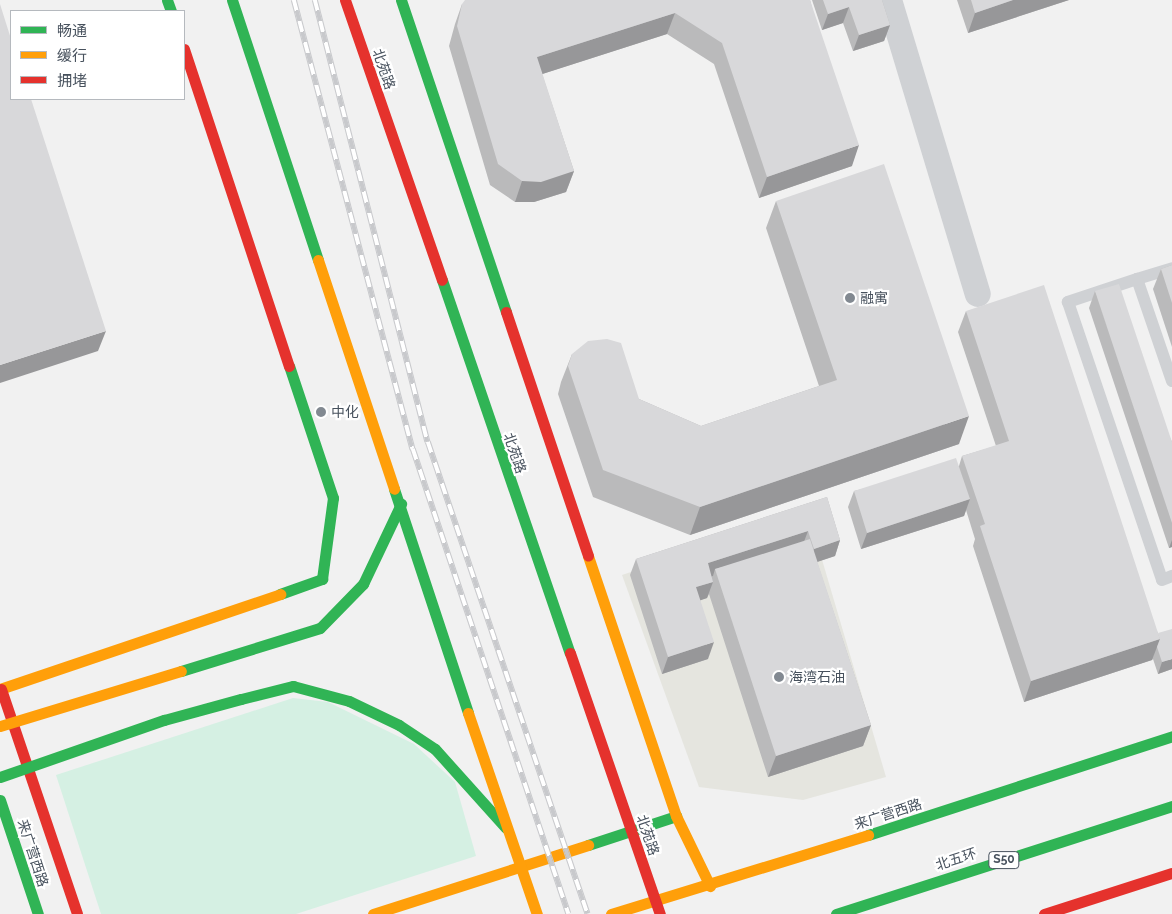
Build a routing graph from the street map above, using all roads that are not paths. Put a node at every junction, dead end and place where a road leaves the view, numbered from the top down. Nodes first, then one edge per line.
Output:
1 (232, 0) edge
2 (345, 0) edge
3 (401, 0) edge
4 (889, 0) edge
5 (185, 52) edge
6 (1172, 268) edge
7 (1137, 279) junction
8 (978, 294) dead end
9 (1172, 381) edge
10 (401, 504) junction
11 (1172, 576) edge
12 (1, 689) edge
13 (0, 726) edge
14 (1172, 736) edge
15 (0, 776) edge
16 (0, 800) edge
17 (1172, 806) edge
18 (676, 816) junction
19 (506, 828) junction
20 (1168, 874) edge
21 (710, 886) junction
22 (38, 914) edge
23 (78, 914) edge
24 (373, 914) edge
25 (537, 914) edge
26 (611, 914) edge
27 (660, 914) edge
28 (836, 914) edge
29 (1044, 914) edge
30 (1086, 914) edge

1 - 10 main road, bridge
2 - 27 main road, 北苑路, bridge
3 - 18 main road
4 - 8 street
5 - 12 main road
6 - 7 lane
7 - 9 lane
7 - 11 lane
10 - 13 main road, bridge
10 - 19 main road, bridge
12 - 23 main road
14 - 21 main road, 来广营西路
15 - 19 main road, bridge
16 - 22 main road, 来广营西路
17 - 28 main road, 北五环 / S50
18 - 21 main road
18 - 24 main road
19 - 25 main road, bridge
20 - 29 main road
20 - 30 main road
21 - 26 main road, 来广营西路

